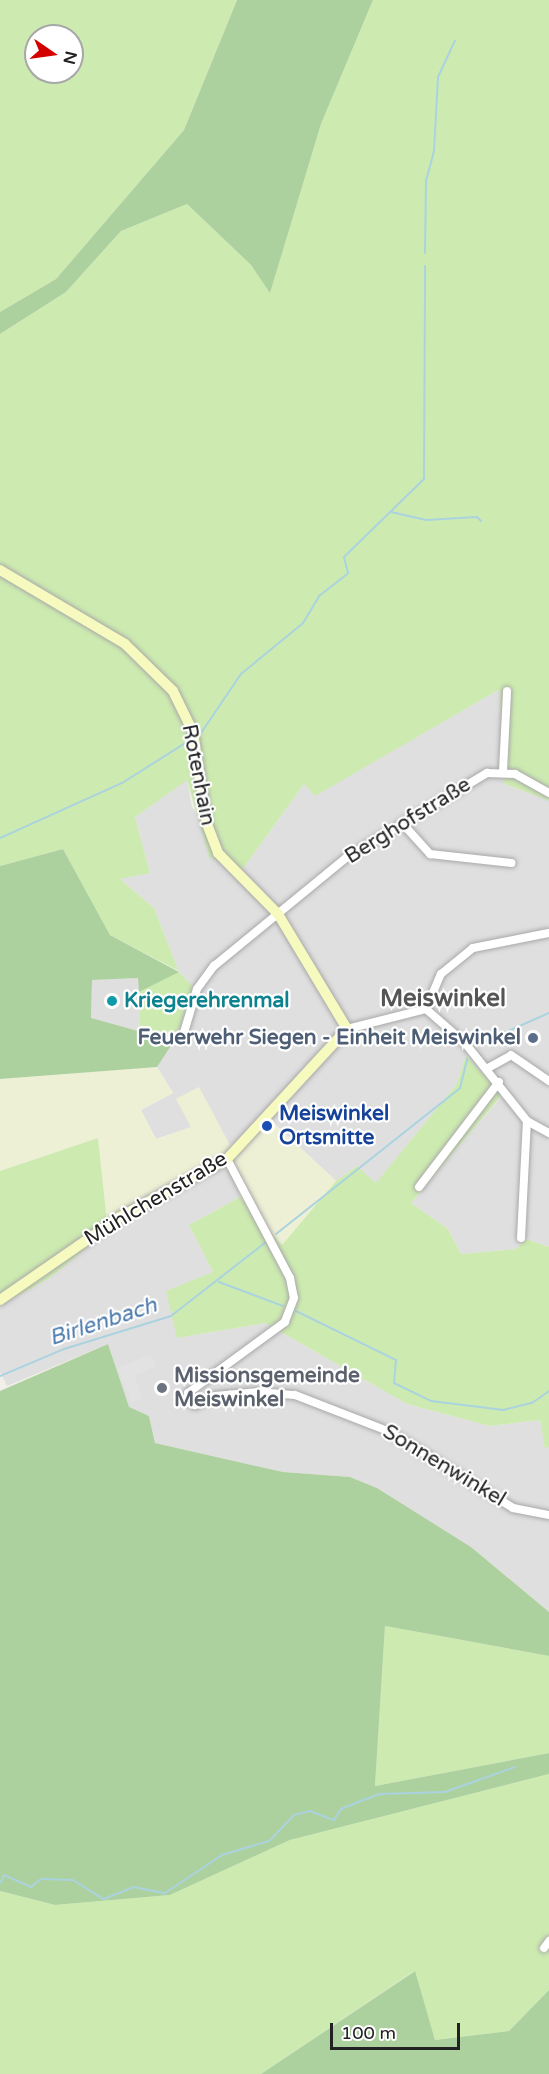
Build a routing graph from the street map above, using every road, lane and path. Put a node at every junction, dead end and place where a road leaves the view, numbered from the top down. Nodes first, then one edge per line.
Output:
1 (0, 570) edge
2 (507, 691) dead end
3 (503, 771) junction
4 (549, 793) edge
5 (402, 823) junction
6 (512, 862) dead end
7 (278, 914) junction
8 (549, 933) edge
9 (426, 1009) junction
10 (347, 1029) junction
11 (182, 1039) dead end
12 (488, 1068) junction
13 (549, 1081) edge
14 (499, 1082) junction
15 (527, 1120) junction
16 (549, 1132) edge
17 (227, 1159) junction
18 (419, 1187) dead end
19 (521, 1238) dead end
20 (0, 1300) edge
21 (549, 1515) edge

1 - 7 street, Rotenhain
2 - 3 street
3 - 4 street
3 - 5 street, Berghofstraße
5 - 6 street
5 - 7 street, Berghofstraße
7 - 10 street, Rotenhain
7 - 11 street, Berghofstraße
8 - 9 street
9 - 10 street
9 - 12 street
10 - 17 street, Mühlchenstraße
12 - 13 street
12 - 14 street
14 - 15 street
14 - 18 street
15 - 16 street
15 - 19 street
17 - 20 street, Mühlchenstraße
17 - 21 street, Sonnenwinkel

